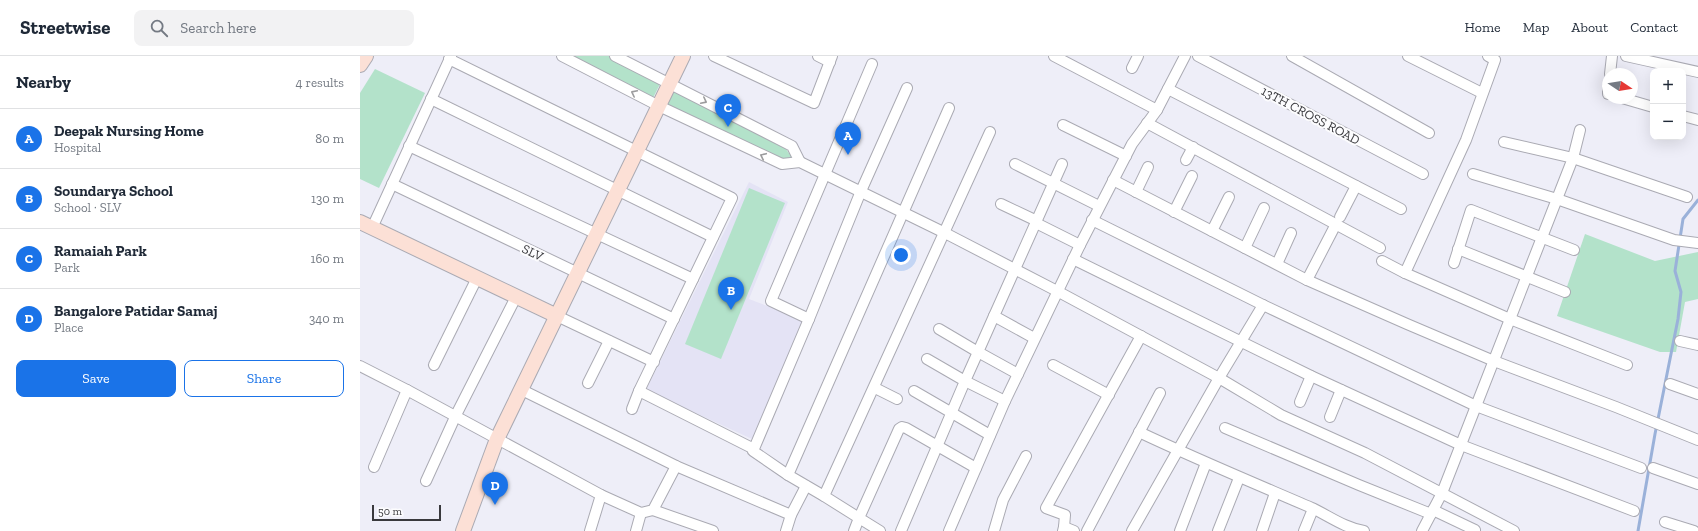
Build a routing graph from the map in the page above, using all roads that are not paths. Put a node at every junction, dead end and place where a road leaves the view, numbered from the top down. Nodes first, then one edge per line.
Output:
1 (366, 56) edge
2 (562, 56) edge
3 (615, 56) edge
4 (683, 56) edge
5 (714, 56) edge
6 (818, 56) edge
7 (1054, 56) edge
8 (1138, 56) edge
9 (1185, 56) edge
10 (1198, 56) edge
11 (1292, 56) edge
12 (1408, 56) edge
13 (1488, 56) edge
14 (1612, 56) edge
15 (1626, 56) edge
16 (450, 57) edge
17 (831, 59) edge
18 (1665, 60) edge
19 (872, 64) dead end
20 (360, 65) edge
21 (1132, 68) dead end
22 (1611, 68) edge
23 (1698, 72) edge
24 (669, 84) junction
25 (907, 88) dead end
26 (1168, 89) junction
27 (1482, 93) junction
28 (431, 99) junction
29 (1638, 103) edge
30 (659, 106) junction
31 (1650, 106) edge
32 (949, 108) dead end
33 (1156, 110) junction
34 (1686, 117) edge
35 (1698, 120) edge
36 (1147, 123) junction
37 (1063, 125) dead end
38 (1580, 130) dead end
39 (990, 132) dead end
40 (1429, 133) dead end
41 (1504, 142) dead end
42 (409, 146) junction
43 (1193, 147) junction
44 (636, 152) junction
45 (1126, 156) junction
46 (1573, 158) junction
47 (1186, 160) dead end
48 (800, 162) junction
49 (1015, 164) dead end
50 (1062, 164) dead end
51 (1148, 167) dead end
52 (826, 174) junction
53 (1423, 174) dead end
54 (1473, 174) dead end
55 (1192, 176) dead end
56 (1113, 180) junction
57 (1053, 183) junction
58 (392, 184) junction
59 (1356, 186) junction
60 (617, 191) junction
61 (861, 191) junction
62 (1136, 192) junction
63 (1229, 197) dead end
64 (1687, 197) dead end
65 (1556, 199) junction
66 (1001, 204) dead end
67 (1099, 206) junction
68 (1264, 208) dead end
69 (1401, 209) dead end
70 (1174, 212) junction
71 (902, 213) junction
72 (1092, 220) junction
73 (1338, 221) junction
74 (1036, 222) junction
75 (366, 225) edge
76 (1212, 231) junction
77 (945, 233) junction
78 (1291, 233) dead end
79 (597, 234) junction
80 (713, 237) junction
81 (1542, 238) junction
82 (1698, 243) edge
83 (1080, 245) junction
84 (1245, 248) junction
85 (1380, 248) dead end
86 (1458, 249) junction
87 (1574, 250) dead end
88 (1073, 259) junction
89 (1382, 261) dead end
90 (1454, 263) dead end
91 (1277, 264) junction
92 (1015, 269) junction
93 (1405, 273) junction
94 (578, 274) junction
95 (1526, 277) junction
96 (477, 278) junction
97 (693, 279) junction
98 (1307, 280) junction
99 (1057, 291) junction
100 (1565, 292) dead end
101 (516, 297) junction
102 (1263, 305) junction
103 (557, 316) junction
104 (994, 316) junction
105 (674, 319) junction
106 (809, 319) junction
107 (1510, 319) junction
108 (939, 329) dead end
109 (1141, 336) junction
110 (1034, 338) junction
111 (609, 340) junction
112 (1680, 341) dead end
113 (1241, 342) junction
114 (1698, 345) edge
115 (978, 352) junction
116 (927, 359) dead end
117 (1494, 361) junction
118 (654, 362) junction
119 (434, 365) dead end
120 (1053, 365) dead end
121 (1627, 365) dead end
122 (360, 366) edge
123 (1018, 374) junction
124 (1311, 376) junction
125 (1219, 378) junction
126 (966, 381) junction
127 (588, 383) dead end
128 (1670, 384) dead end
129 (874, 388) junction
130 (407, 390) junction
131 (522, 390) junction
132 (1341, 390) junction
133 (914, 391) dead end
134 (640, 392) junction
135 (1160, 393) dead end
136 (1698, 394) edge
137 (1109, 395) junction
138 (897, 399) dead end
139 (1005, 401) junction
140 (1300, 402) dead end
141 (1476, 406) junction
142 (632, 409) dead end
143 (952, 413) junction
144 (456, 415) junction
145 (1330, 417) dead end
146 (1225, 428) dead end
147 (1139, 432) junction
148 (990, 436) junction
149 (498, 439) junction
150 (1698, 440) edge
151 (937, 445) junction
152 (1461, 445) junction
153 (754, 449) junction
154 (1178, 451) junction
155 (1026, 456) dead end
156 (1206, 463) junction
157 (676, 466) junction
158 (374, 467) dead end
159 (976, 468) junction
160 (1641, 468) dead end
161 (1653, 468) dead end
162 (788, 475) junction
163 (1239, 478) junction
164 (426, 481) dead end
165 (1698, 484) edge
166 (806, 486) junction
167 (1274, 493) junction
168 (1442, 493) junction
169 (601, 494) junction
170 (824, 496) junction
171 (1313, 509) junction
172 (653, 510) junction
173 (1634, 510) dead end
174 (1432, 512) junction
175 (641, 513) junction
176 (791, 515) junction
177 (859, 518) junction
178 (1665, 522) dead end
179 (1063, 529) edge
180 (1475, 530) edge
181 (463, 531) edge
182 (590, 531) edge
183 (636, 531) edge
184 (713, 531) edge
185 (786, 531) edge
186 (854, 531) edge
187 (880, 531) edge
188 (902, 531) edge
189 (949, 531) edge
190 (994, 531) edge
191 (1074, 531) edge
192 (1087, 531) edge
193 (1132, 531) edge
194 (1180, 531) edge
195 (1218, 531) edge
196 (1262, 531) edge
197 (1304, 531) edge
198 (1361, 531) edge
199 (1422, 531) edge
200 (1514, 531) edge
201 (1694, 531) edge

1 - 20 street
30 -> 2 street
3 - 24 street
4 - 24 street
5 - 17 street
6 - 17 street
7 - 33 street
8 - 21 street
9 - 26 street
10 - 53 street, 13TH CROSS ROAD
11 - 40 street
12 - 27 street
13 - 27 street
14 - 22 street
15 - 18 street
16 - 28 street
16 - 44 street
18 - 23 street
19 - 52 street
24 - 30 street
24 -> 48 street
25 - 61 street
26 - 33 street
26 - 59 street
27 - 93 street
28 - 42 street
28 - 60 street
29 - 31 street
30 - 44 street
48 -> 30 street
32 - 71 street
33 - 36 street
34 - 35 street
36 - 43 street
36 - 45 street
37 - 45 street
38 - 46 street
39 - 77 street
41 - 46 street
42 - 58 street
42 - 79 street
43 - 47 street
43 - 73 street
44 - 60 street
44 - 80 street
45 - 56 street
46 - 64 street
46 - 65 street
48 - 52 street
49 - 57 street
50 - 57 street
51 - 62 street
52 - 61 street
52 - 106 street
54 - 65 street
55 - 70 street
56 - 62 street
56 - 67 street
57 - 67 street
57 - 74 street
58 - 75 street
58 - 94 street, SLV
59 - 69 street
59 - 73 street
60 - 79 street
60 - 80 street
61 - 71 street
61 - 106 street
62 - 70 street
63 - 76 street
65 - 81 street
65 - 82 street
66 - 74 street
67 - 72 street
68 - 84 street
70 - 76 street
71 - 77 street
71 - 162 street
72 - 83 street
72 - 102 street
73 - 85 street
73 - 98 street
74 - 83 street
74 - 92 street
75 - 96 street
76 - 84 street
77 - 92 street
77 - 129 street
78 - 91 street
79 - 94 street
79 - 97 street
80 - 97 street
81 - 86 street
81 - 87 street
81 - 95 street
83 - 88 street
84 - 91 street
86 - 90 street
86 - 95 street
88 - 99 street
88 - 113 street
89 - 93 street
91 - 98 street
92 - 99 street
92 - 104 street
93 - 107 street
94 - 103 street
94 - 105 street, SLV
95 - 100 street
95 - 107 street
96 - 101 street
96 - 119 street
97 - 105 street
98 - 117 street
99 - 109 street
99 - 110 street
101 - 103 street
101 - 144 street
102 - 113 street
102 - 141 street
103 - 111 street
103 - 131 street
104 - 110 street
104 - 115 street
105 - 118 street
106 - 153 street
107 - 117 street
107 - 121 street
108 - 115 street
109 - 125 street
109 - 137 street
110 - 123 street
111 - 118 street
111 - 127 street
112 - 114 street
113 - 124 street
113 - 125 street
115 - 123 street
115 - 126 street
116 - 126 street
117 - 141 street
117 - 150 street
118 - 134 street
120 - 137 street
122 - 130 street
123 - 139 street
124 - 132 street
124 - 140 street
125 - 154 street
125 - 168 street
126 - 139 street
126 - 143 street
128 - 136 street
129 - 138 street
129 - 170 street
130 - 144 street
130 - 158 street
131 - 149 street
131 - 157 street
132 - 145 street
132 - 152 street
133 - 143 street
134 - 142 street
134 - 153 street
135 - 147 street
137 - 179 street
139 - 148 street
141 - 152 street
141 - 160 street
143 - 148 street
143 - 151 street
144 - 149 street
144 - 164 street
146 - 174 street
147 - 154 street
147 - 192 street
148 - 159 street
149 - 169 street
149 - 181 street
151 - 159 street
151 - 177 street
151 - 188 street
152 - 168 street
152 - 173 street
153 - 162 street
154 - 156 street
154 - 193 street
155 - 190 street
156 - 163 street
156 - 194 street
157 - 172 street
157 - 176 street
159 - 189 street
161 - 165 street
162 - 166 street
163 - 167 street
163 - 195 street
166 - 170 street
166 - 176 street
167 - 171 street
167 - 196 street
168 - 174 street
168 - 200 street
169 - 175 street
169 - 182 street
170 - 177 street
171 - 197 street
171 - 198 street
172 - 175 street
172 - 184 street
174 - 180 street
174 - 199 street
175 - 183 street
176 - 185 street
177 - 186 street
177 - 187 street
178 - 201 street
179 - 191 street

